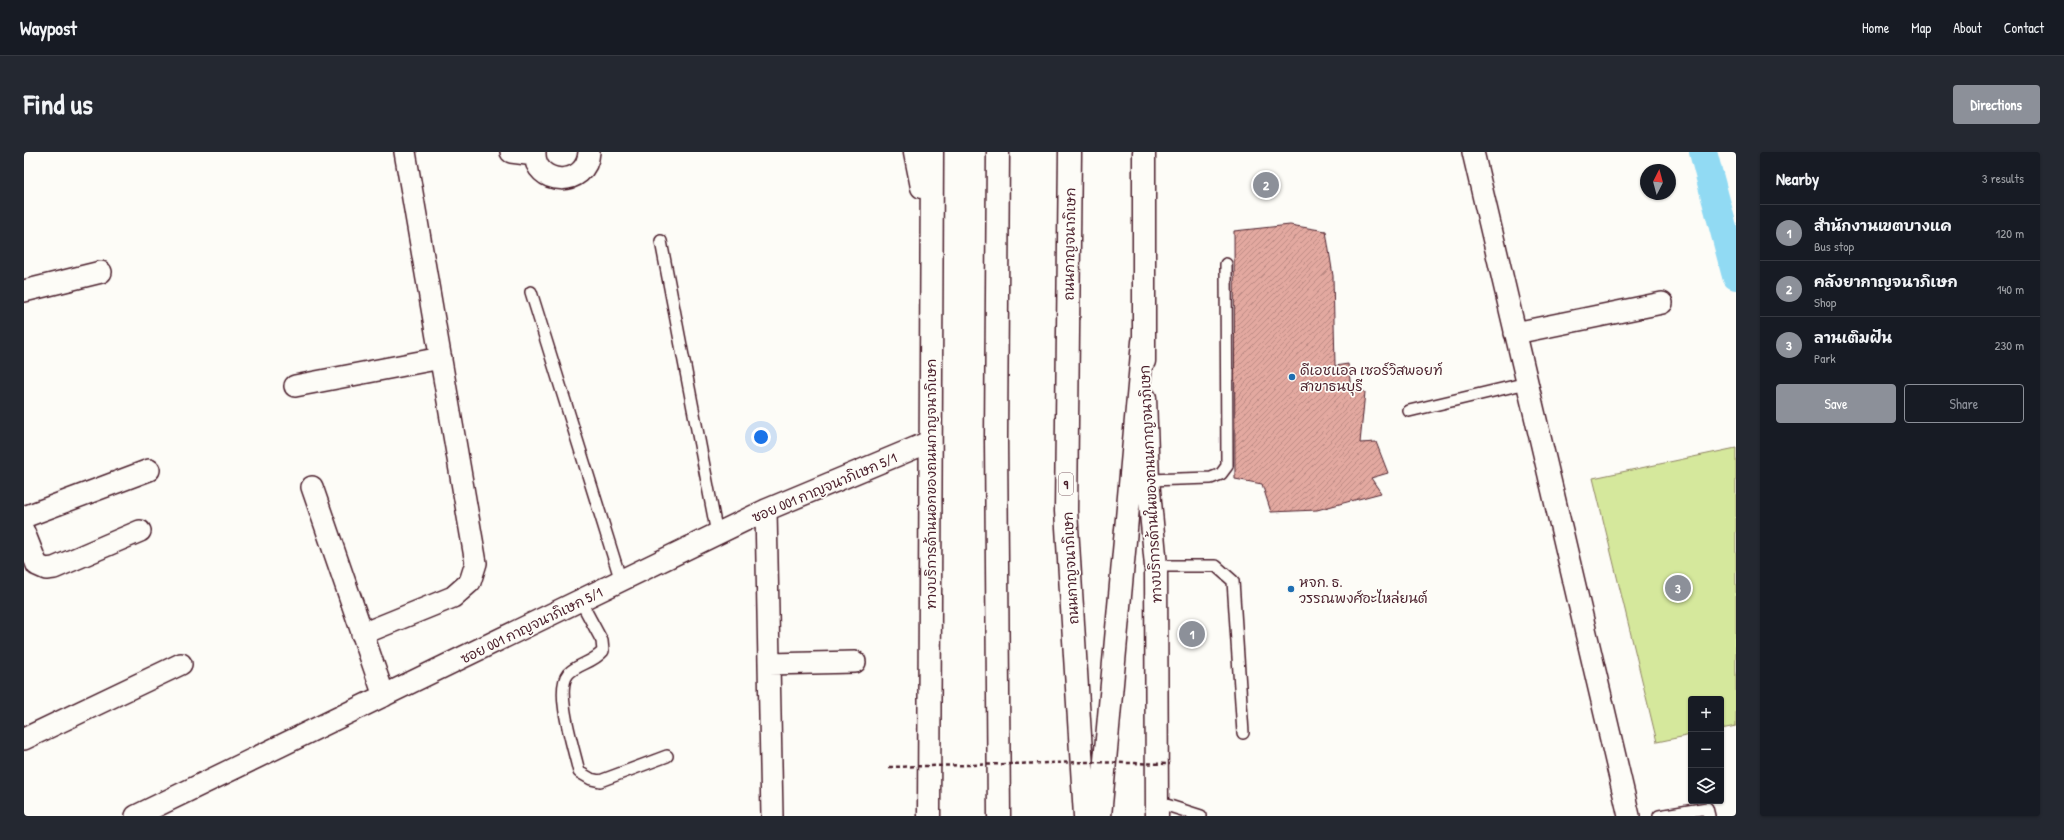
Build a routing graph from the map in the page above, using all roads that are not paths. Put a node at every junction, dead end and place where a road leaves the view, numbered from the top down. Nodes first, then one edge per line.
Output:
1 (405, 152) edge
2 (511, 152) edge
3 (589, 152) edge
4 (916, 152) edge
5 (932, 152) edge
6 (998, 152) edge
7 (1070, 152) edge
8 (1144, 152) edge
9 (1473, 152) edge
10 (535, 154) edge
11 (931, 229) junction
12 (661, 241) dead end
13 (1226, 264) dead end
14 (101, 272) dead end
15 (24, 291) edge
16 (531, 292) dead end
17 (1662, 303) dead end
18 (1515, 333) junction
19 (1143, 342) junction
20 (442, 358) junction
21 (1527, 383) junction
22 (295, 386) dead end
23 (1409, 411) dead end
24 (929, 442) junction
25 (149, 470) dead end
26 (1148, 480) junction
27 (312, 487) dead end
28 (766, 510) junction
29 (25, 517) edge
30 (140, 532) dead end
31 (717, 534) junction
32 (1156, 566) junction
33 (621, 581) junction
34 (580, 600) junction
35 (362, 634) junction
36 (855, 662) dead end
37 (181, 664) dead end
38 (769, 664) junction
39 (384, 696) junction
40 (1243, 733) dead end
41 (24, 739) edge
42 (667, 756) dead end
43 (1157, 809) edge
44 (136, 816) edge
45 (772, 816) edge
46 (929, 816) edge
47 (999, 816) edge
48 (1085, 816) edge
49 (1100, 816) edge
50 (1201, 816) edge
51 (1629, 816) edge
52 (1659, 816) edge
53 (1709, 816) edge

1 - 20 street
2 - 10 street
3 - 10 street
4 - 11 main road
5 - 11 main road, ทางบริการด้านนอกของถนนกาญจนาภิเษก
6 - 47 main road
7 - 48 main road, ถนนกาญจนาภิเษก / 9
8 - 19 main road, ทางบริการด้านในของถนนกาญจนาภิเษก
9 - 18 street
11 - 24 main road, ทางบริการด้านนอกของถนนกาญจนาภิเษก
12 - 31 lane
13 - 26 lane
14 - 15 street
16 - 33 lane
17 - 18 street
18 - 21 street
19 - 26 main road, ทางบริการด้านในของถนนกาญจนาภิเษก
19 - 49 main road
20 - 22 street
20 - 35 street
21 - 23 lane
21 - 51 street
24 - 28 street, ซอย 001 กาญจนาภิเษก 5/1
24 - 46 main road, ทางบริการด้านนอกของถนนกาญจนาภิเษก
25 - 29 street
26 - 32 main road, ทางบริการด้านในของถนนกาญจนาภิเษก
27 - 35 street
28 - 31 street, ซอย 001 กาญจนาภิเษก 5/1
28 - 38 street
29 - 30 street
31 - 33 street, ซอย 001 กาญจนาภิเษก 5/1
32 - 40 lane
32 - 43 main road, ทางบริการด้านในของถนนกาญจนาภิเษก
33 - 34 street, ซอย 001 กาญจนาภิเษก 5/1
34 - 39 street, ซอย 001 กาญจนาภิเษก 5/1
34 - 42 lane
35 - 39 street
36 - 38 street
37 - 41 street
38 - 45 street
39 - 44 street, ซอย 001 กาญจนาภิเษก 5/1
43 - 50 lane
52 - 53 lane

